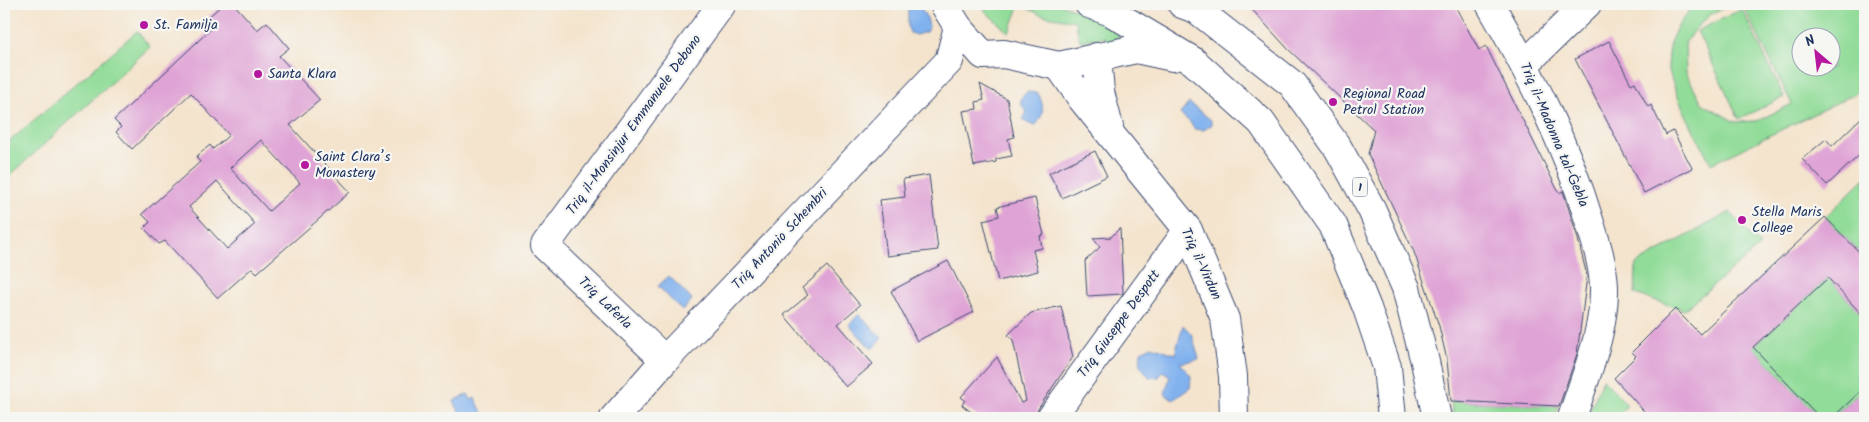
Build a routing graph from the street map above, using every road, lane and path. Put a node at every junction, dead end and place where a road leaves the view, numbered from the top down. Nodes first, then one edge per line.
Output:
1 (722, 4) edge
2 (944, 4) edge
3 (1089, 4) edge
4 (1490, 4) edge
5 (1587, 4) edge
6 (1191, 6) edge
7 (958, 27) junction
8 (984, 55) junction
9 (1096, 57) junction
10 (949, 61) junction
11 (1192, 61) junction
12 (1525, 64) junction
13 (1059, 66) junction
14 (1110, 133) junction
15 (1188, 230) junction
16 (545, 246) joint
17 (665, 360) junction
18 (614, 418) edge
19 (1051, 418) edge
20 (1234, 418) edge
21 (1392, 418) edge
22 (1437, 418) edge
23 (1572, 418) edge

1 - 16 main road, Triq il-Monsinjur Emmanuele Debono
2 - 7 main road
3 - 11 main road
4 - 12 main road, Triq il-Madonna tal-Ġebla
5 - 12 main road
6 - 22 main road, 1
7 - 8 main road
7 - 10 main road, Triq Antonio Schembri
8 - 10 main road
8 - 13 main road
9 - 11 main road
9 - 13 main road
9 - 14 main road, Triq il-Virdun
10 - 17 main road, Triq Antonio Schembri
11 - 21 main road
12 - 23 main road, Triq il-Madonna tal-Ġebla
13 - 14 main road, Triq il-Virdun
14 - 15 main road, Triq il-Virdun
15 - 19 main road, Triq Giuseppe Despott
15 - 20 main road, Triq il-Virdun
16 - 17 main road, Triq Laferla
17 - 18 main road, Triq Antonio Schembri

